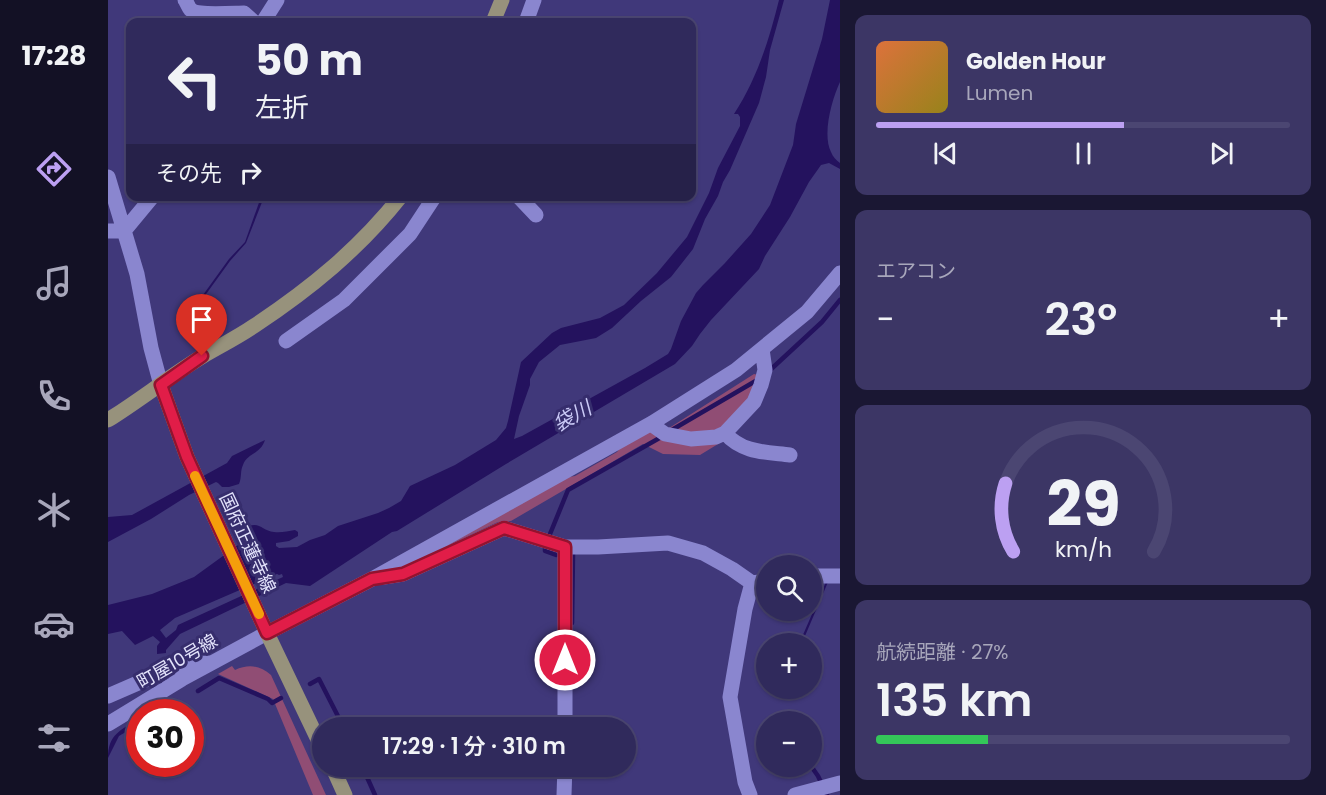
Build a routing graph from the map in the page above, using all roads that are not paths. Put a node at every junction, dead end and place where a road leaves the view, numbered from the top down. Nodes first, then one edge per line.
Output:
1 (185, 0) edge
2 (277, 0) edge
3 (502, 0) edge
4 (534, 0) edge
5 (250, 18) edge
6 (266, 18) edge
7 (495, 18) edge
8 (527, 18) edge
9 (108, 177) edge
10 (149, 201) edge
11 (397, 201) edge
12 (432, 201) edge
13 (523, 201) edge
14 (536, 215) dead end
15 (108, 231) edge
16 (124, 231) junction
17 (840, 273) edge
18 (286, 341) dead end
19 (762, 349) junction
20 (161, 385) junction
21 (108, 420) edge
22 (651, 424) junction
23 (725, 433) junction
24 (790, 455) dead end
25 (565, 547) junction
26 (822, 576) edge
27 (840, 576) edge
28 (372, 579) junction
29 (756, 581) edge
30 (756, 588) edge
31 (267, 633) junction
32 (210, 663) junction
33 (108, 696) edge
34 (565, 717) edge
35 (108, 724) edge
36 (312, 727) edge
37 (337, 777) edge
38 (564, 777) edge
39 (840, 783) edge
40 (345, 795) edge
41 (564, 795) edge
42 (750, 795) edge
43 (795, 795) edge

1 - 5 street
2 - 6 street
3 - 7 main road
4 - 8 street
9 - 16 street
10 - 16 street
11 - 20 main road
12 - 18 street
13 - 14 street
15 - 16 street
16 - 20 street
17 - 19 street, 町屋10号線
19 - 22 street, 町屋10号線
19 - 23 street
20 - 21 main road
20 - 31 main road, 国府正蓮寺線
22 - 23 street
22 - 28 street, 町屋10号線
23 - 24 street
25 - 28 street
25 - 29 street
25 - 34 street
26 - 27 street
28 - 31 street, 町屋10号線
30 - 42 street
31 - 32 street, 町屋10号線
31 - 36 main road, 国府正蓮寺線
32 - 33 street
32 - 35 street, 町屋10号線
37 - 40 main road
38 - 41 street
39 - 43 street

